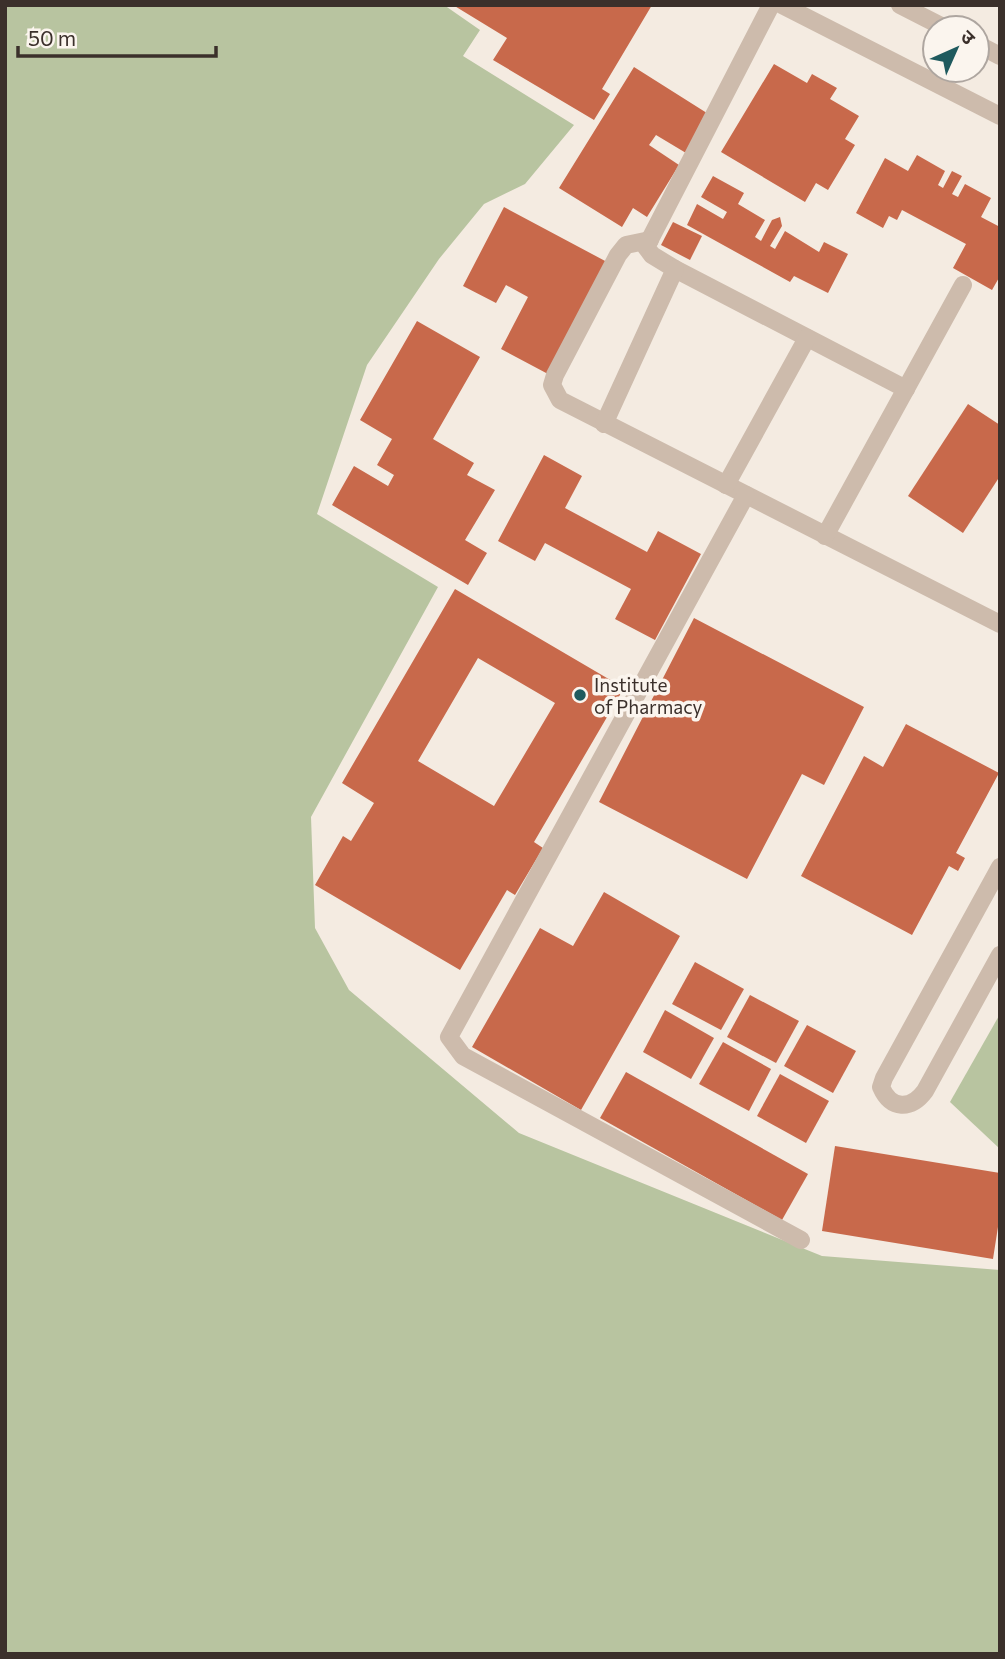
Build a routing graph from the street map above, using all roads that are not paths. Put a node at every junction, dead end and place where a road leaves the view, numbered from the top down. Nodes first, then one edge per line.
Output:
1 (771, 5) edge
2 (782, 5) edge
3 (900, 5) edge
4 (921, 16) edge
5 (1000, 116) edge
6 (650, 240) junction
7 (675, 269) junction
8 (963, 285) dead end
9 (807, 338) junction
10 (906, 389) junction
11 (604, 424) junction
12 (726, 485) junction
13 (746, 495) junction
14 (825, 536) junction
15 (1000, 624) edge
16 (1000, 867) edge
17 (1000, 955) edge
18 (801, 1240) dead end

1 - 6 street
2 - 5 street
3 - 4 street
6 - 7 street
6 - 11 street
7 - 9 street
7 - 11 street
8 - 10 street
9 - 10 street
9 - 12 street
10 - 14 street
11 - 12 street
12 - 13 street
13 - 14 street
13 - 18 street
14 - 15 street
16 - 17 street

